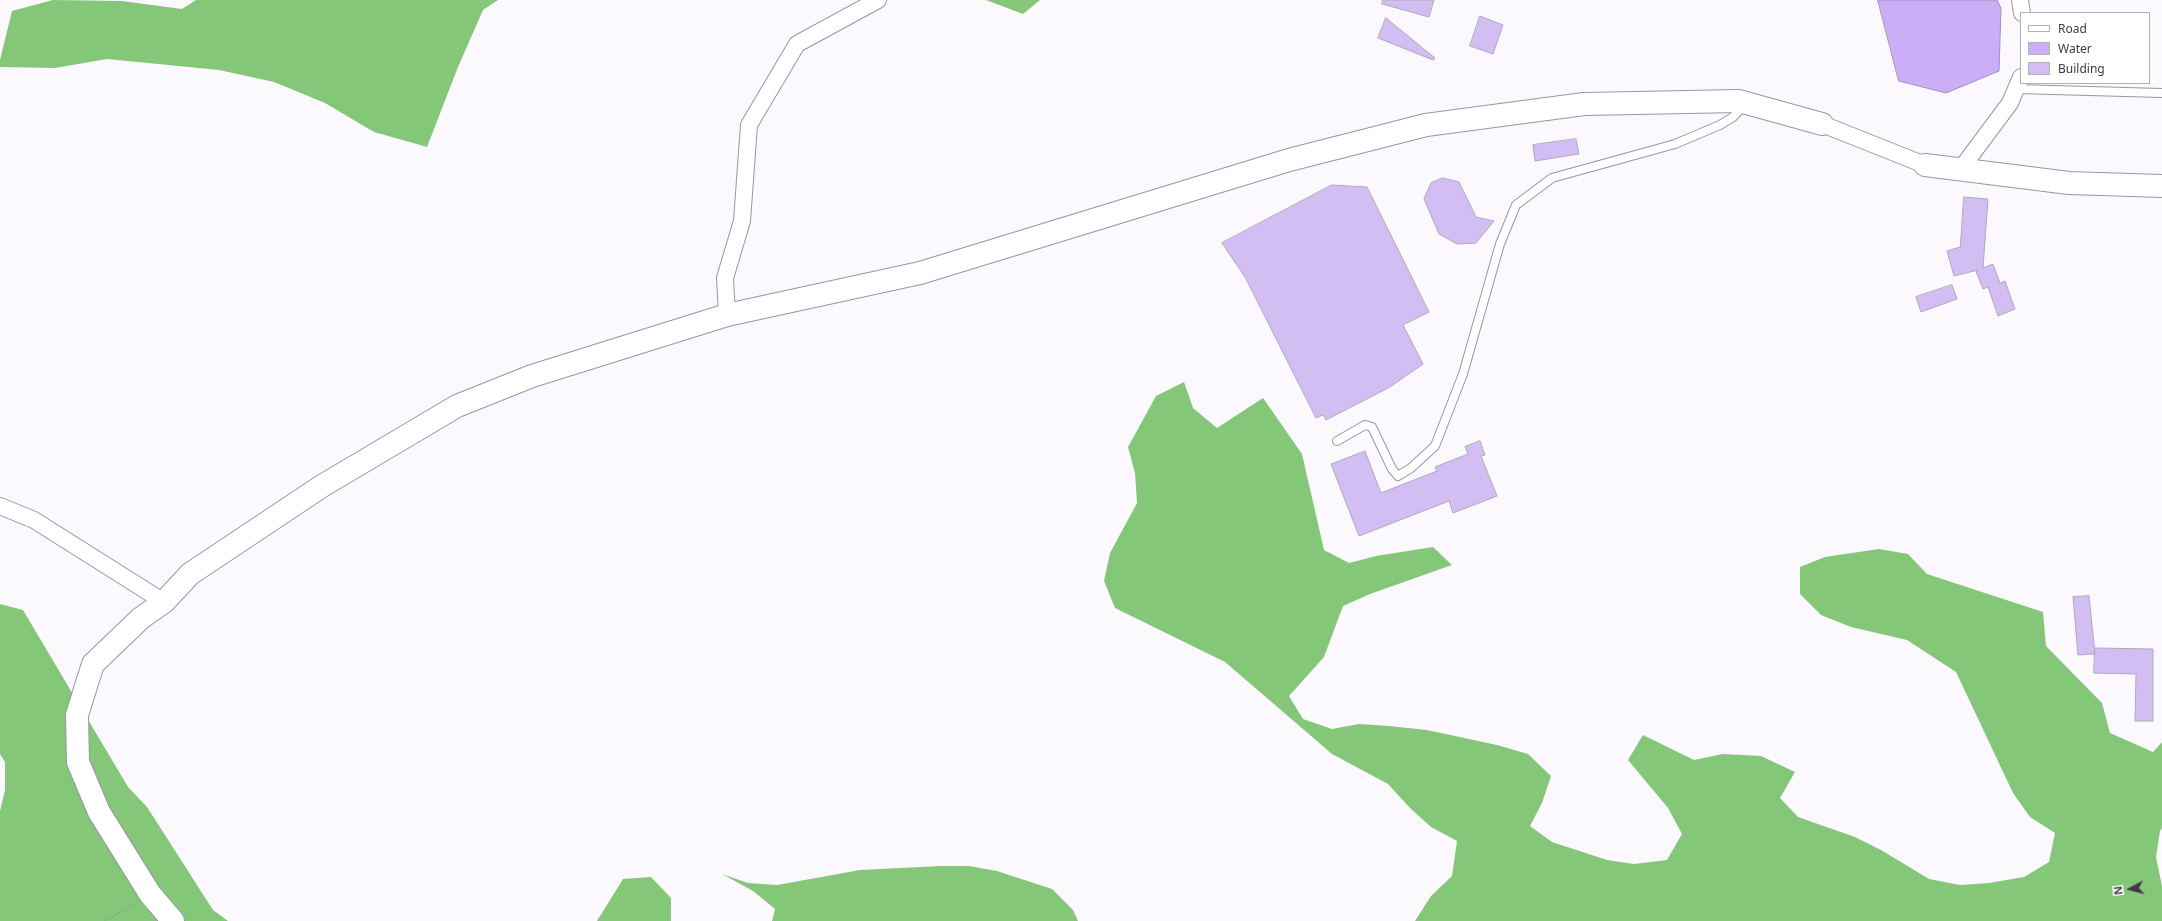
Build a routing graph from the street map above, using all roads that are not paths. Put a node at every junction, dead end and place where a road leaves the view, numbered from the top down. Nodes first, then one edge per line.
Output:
1 (878, 0) edge
2 (2020, 0) edge
3 (2022, 12) edge
4 (2018, 83) edge
5 (2032, 84) edge
6 (2162, 93) edge
7 (1746, 103) junction
8 (1822, 124) joint
9 (1925, 165) joint
10 (1960, 170) junction
11 (2162, 186) edge
12 (727, 314) junction
13 (1337, 441) dead end
14 (0, 506) edge
15 (164, 602) junction
16 (173, 921) edge

1 - 12 street
2 - 3 street
4 - 10 street
5 - 6 lane
7 - 8 street
7 - 12 street
7 - 13 lane
8 - 9 street
9 - 10 street
10 - 11 street
12 - 15 street
14 - 15 street
15 - 16 street

